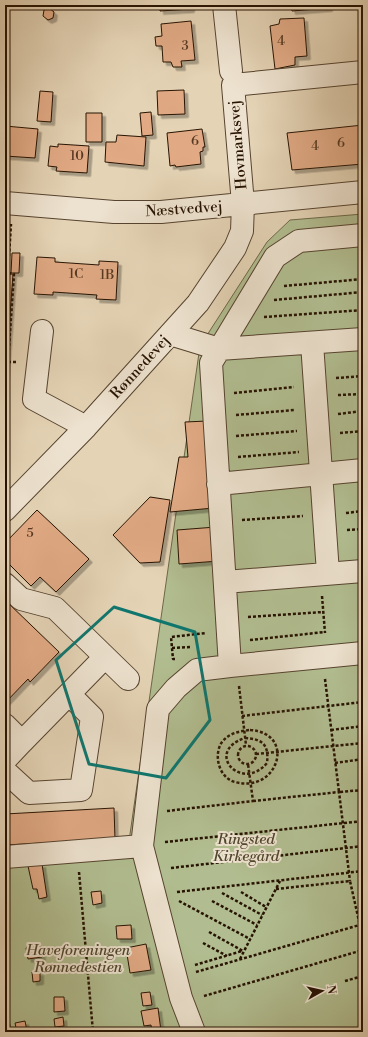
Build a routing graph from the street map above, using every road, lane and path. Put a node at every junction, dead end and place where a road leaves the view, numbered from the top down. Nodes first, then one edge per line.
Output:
1 (224, 5) edge
2 (363, 72) edge
3 (232, 78) junction
4 (363, 192) edge
5 (9, 204) edge
6 (243, 204) junction
7 (363, 235) edge
8 (363, 279) edge
9 (363, 292) edge
10 (247, 303) junction
11 (363, 310) edge
12 (42, 332) dead end
13 (170, 334) junction
14 (363, 339) edge
15 (312, 343) junction
16 (219, 349) junction
17 (363, 376) edge
18 (335, 378) dead end
19 (315, 385) junction
20 (213, 395) junction
21 (5, 406) edge
22 (316, 408) junction
23 (86, 427) junction
24 (215, 427) junction
25 (318, 440) junction
26 (217, 459) junction
27 (363, 470) edge
28 (321, 474) junction
29 (218, 484) junction
30 (5, 510) edge
31 (363, 511) edge
32 (324, 514) junction
33 (221, 521) junction
34 (363, 571) edge
35 (324, 573) junction
36 (225, 582) junction
37 (5, 584) edge
38 (323, 612) junction
39 (228, 631) junction
40 (325, 632) junction
41 (363, 653) edge
42 (105, 657) junction
43 (327, 657) junction
44 (180, 659) dead end
45 (234, 665) junction
46 (128, 679) dead end
47 (326, 679) dead end
48 (69, 694) junction
49 (363, 702) edge
50 (328, 706) junction
51 (242, 716) junction
52 (5, 725) edge
53 (363, 726) edge
54 (331, 730) junction
55 (244, 731) junction
56 (245, 738) junction
57 (22, 742) junction
58 (363, 743) edge
59 (246, 745) junction
60 (333, 747) junction
61 (277, 752) junction
62 (268, 753) junction
63 (256, 754) junction
64 (5, 760) edge
65 (363, 760) edge
66 (335, 763) junction
67 (248, 764) junction
68 (5, 771) edge
69 (249, 773) junction
70 (250, 782) junction
71 (363, 790) edge
72 (339, 792) junction
73 (253, 801) junction
74 (146, 814) junction
75 (363, 821) edge
76 (343, 823) junction
77 (142, 845) junction
78 (363, 846) edge
79 (346, 848) junction
80 (77, 850) junction
81 (5, 857) edge
82 (148, 871) junction
83 (363, 871) edge
84 (349, 873) junction
85 (280, 880) junction
86 (350, 881) junction
87 (276, 889) junction
88 (241, 892) dead end
89 (222, 893) dead end
90 (156, 898) junction
91 (212, 902) dead end
92 (266, 907) junction
93 (262, 915) junction
94 (362, 924) edge
95 (257, 926) junction
96 (209, 932) dead end
97 (250, 939) junction
98 (363, 939) edge
99 (204, 943) dead end
100 (363, 950) edge
101 (243, 951) junction
102 (227, 956) junction
103 (240, 959) junction
104 (175, 974) junction
105 (363, 976) edge
106 (345, 981) dead end
107 (5, 994) edge
108 (183, 1002) junction
109 (10, 1032) edge
110 (93, 1032) edge
111 (194, 1032) edge

1 - 3 street, Hovmarksvej
2 - 3 street
3 - 6 street, Hovmarksvej
4 - 6 street, Næstvedvej
5 - 6 street, Næstvedvej
5 - 21 path
6 - 13 street, Rønnedevej
7 - 10 street
8 - 10 path
9 - 10 path
10 - 11 path
10 - 16 street
12 - 23 street
13 - 16 street
13 - 23 street, Rønnedevej
14 - 15 street
15 - 16 street
15 - 19 street
16 - 20 street
17 - 18 path
19 - 20 path
19 - 22 street
20 - 24 street
22 - 24 path
22 - 25 street
23 - 30 street, Rønnedevej
24 - 25 path
24 - 26 street
25 - 26 path
25 - 28 street
26 - 29 street
27 - 28 street
28 - 29 street
28 - 32 street
29 - 33 street
31 - 32 path
32 - 33 path
32 - 35 street
33 - 36 street
34 - 35 street
35 - 36 street
35 - 38 path
36 - 39 street
37 - 42 street
38 - 39 path
38 - 40 path
39 - 40 path
39 - 44 path
39 - 45 street
40 - 43 path
41 - 43 street
42 - 46 street
42 - 48 street
43 - 45 street
45 - 51 path
45 - 74 street
47 - 50 path
48 - 57 street
48 - 68 street
49 - 50 path
50 - 51 path
50 - 54 path
51 - 55 path
52 - 57 street
53 - 54 path
54 - 60 path
55 - 56 path
55 - 61 path
55 - 70 path
56 - 59 path
56 - 62 path
56 - 69 path
57 - 64 street
58 - 60 path
59 - 63 path
59 - 67 path
60 - 61 path
60 - 66 path
61 - 62 path
61 - 70 path
62 - 63 path
62 - 69 path
63 - 67 path
65 - 66 path
66 - 72 path
67 - 69 path
69 - 70 path
70 - 73 path
71 - 72 path
72 - 73 path
72 - 76 path
73 - 74 path
74 - 77 street
75 - 76 path
76 - 77 path
76 - 79 path
77 - 80 street
77 - 82 street
78 - 79 path
79 - 82 path
79 - 84 path
80 - 81 street
80 - 110 path
82 - 90 street
83 - 84 path
84 - 85 path
84 - 86 path
85 - 87 path
85 - 90 path
86 - 87 path
86 - 94 path
87 - 92 path
88 - 92 path
89 - 93 path
90 - 97 path
90 - 104 street
91 - 95 path
92 - 93 path
93 - 95 path
94 - 98 path
94 - 103 path
95 - 97 path
96 - 101 path
97 - 101 path
99 - 102 path
100 - 108 path
101 - 102 path
101 - 103 path
102 - 104 path
103 - 104 path
104 - 108 street
105 - 106 path
107 - 109 path
108 - 111 street

